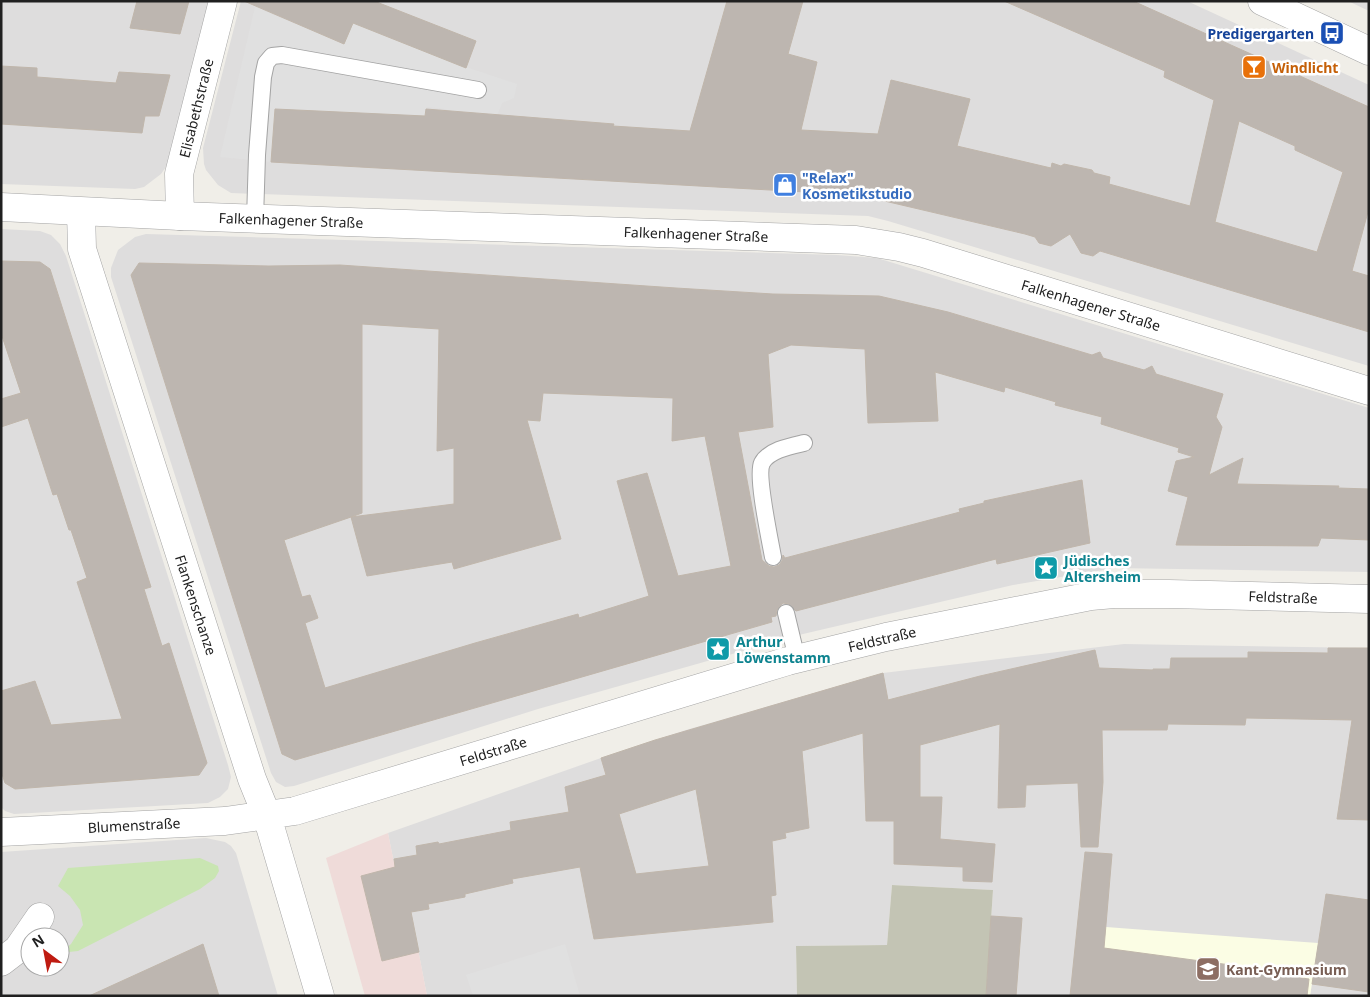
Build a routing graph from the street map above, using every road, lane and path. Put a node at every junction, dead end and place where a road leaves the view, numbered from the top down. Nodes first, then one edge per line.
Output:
1 (223, 1) edge
2 (1262, 1) edge
3 (1369, 51) edge
4 (478, 90) dead end
5 (1, 207) edge
6 (81, 212) junction
7 (180, 216) junction
8 (255, 219) junction
9 (1369, 390) edge
10 (804, 443) dead end
11 (773, 557) dead end
12 (1369, 599) edge
13 (786, 613) dead end
14 (797, 659) junction
15 (267, 816) junction
16 (1, 832) edge
17 (40, 917) dead end
18 (1, 962) edge
19 (320, 996) edge

1 - 7 street, Elisabethstraße
2 - 3 street
4 - 8 lane
5 - 6 street, Falkenhagener Straße
6 - 7 street, Falkenhagener Straße
6 - 15 street, Flankenschanze
7 - 8 street, Falkenhagener Straße
8 - 9 street, Falkenhagener Straße
10 - 11 lane
12 - 14 street, Feldstraße
13 - 14 lane
14 - 15 street, Feldstraße
15 - 16 street, Blumenstraße
15 - 19 street, Flankenschanze
17 - 18 street

